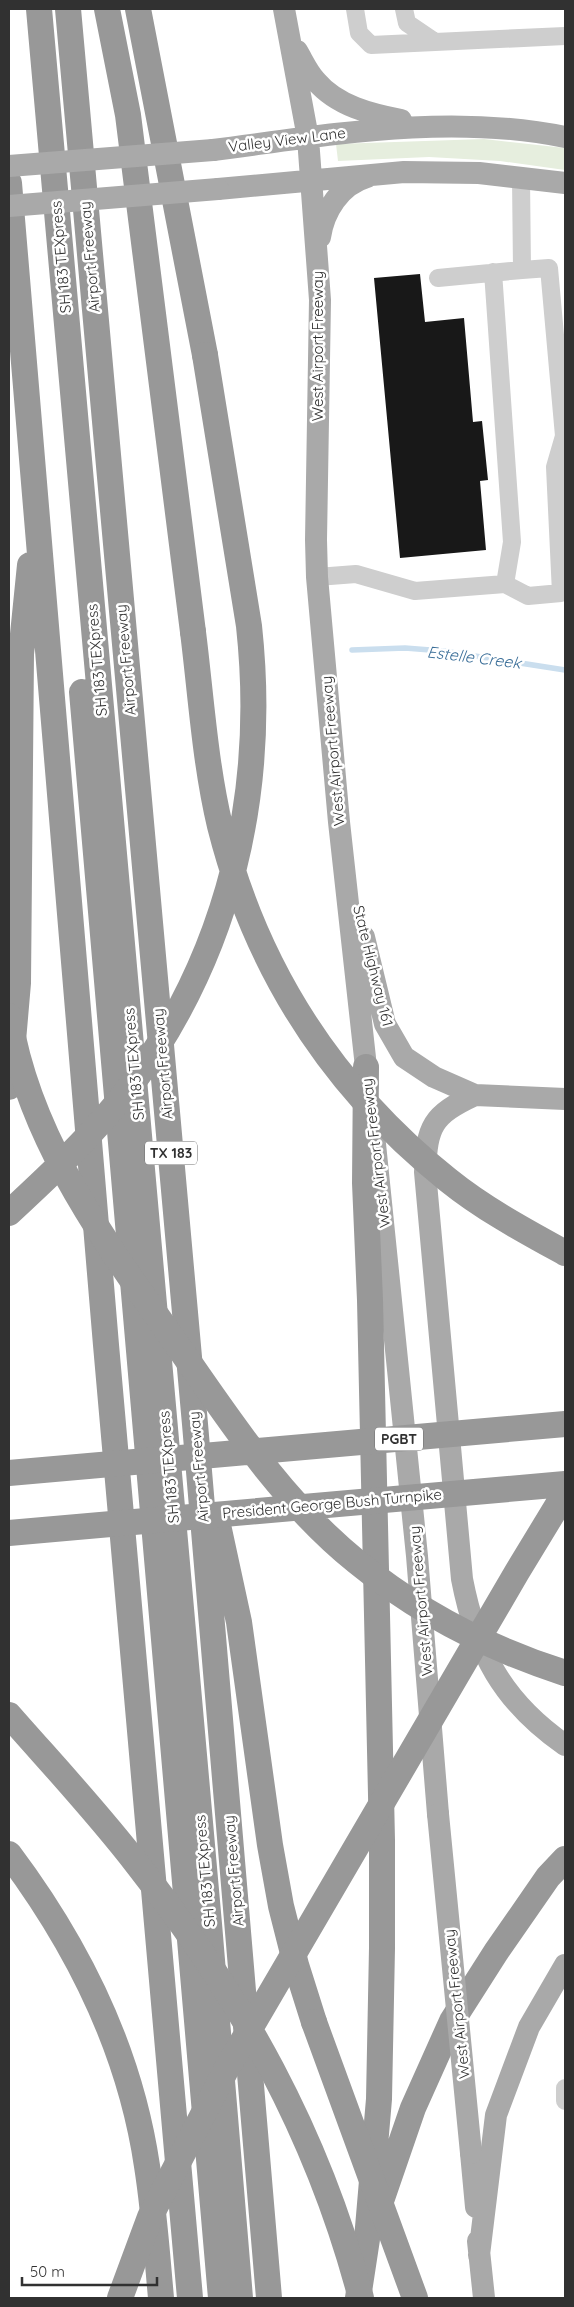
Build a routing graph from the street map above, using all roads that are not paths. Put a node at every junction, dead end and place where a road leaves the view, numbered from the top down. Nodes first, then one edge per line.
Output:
1 (23, 9) edge
2 (39, 9) edge
3 (68, 9) edge
4 (107, 9) edge
5 (138, 9) edge
6 (284, 9) edge
7 (355, 9) edge
8 (404, 9) edge
9 (288, 33) junction
10 (565, 36) edge
11 (435, 42) junction
12 (436, 126) junction
13 (565, 137) edge
14 (308, 138) junction
15 (9, 166) edge
16 (383, 173) junction
17 (312, 178) junction
18 (521, 178) junction
19 (9, 183) edge
20 (565, 184) edge
21 (9, 206) edge
22 (318, 266) junction
23 (522, 270) junction
24 (493, 272) junction
25 (438, 278) dead end
26 (563, 386) edge
27 (36, 499) junction
28 (317, 577) junction
29 (505, 584) junction
30 (563, 595) edge
31 (339, 822) junction
32 (9, 1016) edge
33 (366, 1067) junction
34 (9, 1087) edge
35 (474, 1095) junction
36 (565, 1099) edge
37 (9, 1213) edge
38 (565, 1253) edge
39 (196, 1424) junction
40 (565, 1424) edge
41 (9, 1473) edge
42 (565, 1484) edge
43 (565, 1494) edge
44 (9, 1533) edge
45 (565, 1673) edge
46 (9, 1715) edge
47 (565, 1745) edge
48 (9, 1854) edge
49 (565, 1859) edge
50 (565, 1965) edge
51 (565, 2088) edge
52 (565, 2101) edge
53 (367, 2239) junction
54 (479, 2256) junction
55 (120, 2298) edge
56 (161, 2298) edge
57 (190, 2298) edge
58 (221, 2298) edge
59 (240, 2298) edge
60 (269, 2298) edge
61 (360, 2298) edge
62 (415, 2298) edge
63 (484, 2298) edge

1 - 58 highway, SH 183 TEXpress
2 - 59 highway, SH 183 TEXpress
3 - 39 highway, Airport Freeway / TX 183
4 - 38 highway, bridge
5 - 37 highway, bridge
6 - 9 main road, West Airport Freeway
7 - 11 lane
8 - 11 lane
9 - 12 main road
9 - 14 main road, West Airport Freeway
10 - 11 lane
12 - 13 main road, Valley View Lane
12 - 14 main road, Valley View Lane
14 - 15 main road, Valley View Lane, bridge
14 - 17 main road, West Airport Freeway
16 - 17 main road
16 - 18 main road
16 - 22 main road
17 - 21 main road, bridge
17 - 22 main road, West Airport Freeway
18 - 20 main road
18 - 23 lane
19 - 27 highway
22 - 28 main road, West Airport Freeway
23 - 24 lane
23 - 26 lane
24 - 25 lane
24 - 29 lane
26 - 30 lane
27 - 34 highway
27 - 57 highway
28 - 29 lane
28 - 31 main road, West Airport Freeway
29 - 30 lane
31 - 33 main road, West Airport Freeway
31 - 35 main road, State Highway 161
32 - 45 highway, bridge
33 - 53 highway
33 - 54 main road, West Airport Freeway, bridge
35 - 36 main road, State Highway 161
35 - 47 main road
39 - 60 highway, Airport Freeway / TX 183
39 - 62 highway, bridge
40 - 41 highway, PGBT, bridge
42 - 44 highway, President George Bush Turnpike, bridge
43 - 55 highway, bridge
46 - 61 highway, bridge
48 - 56 highway
49 - 53 highway
50 - 54 main road
51 - 52 lane
53 - 61 highway
54 - 63 main road, West Airport Freeway

